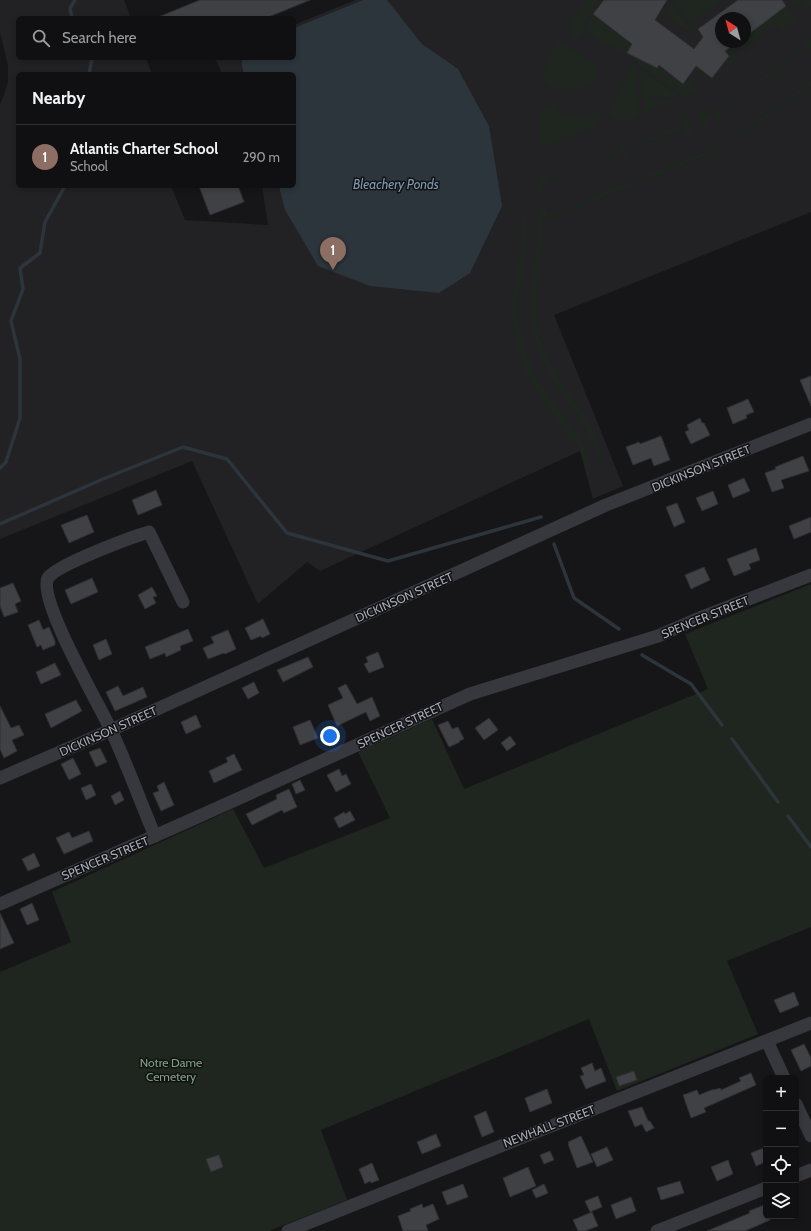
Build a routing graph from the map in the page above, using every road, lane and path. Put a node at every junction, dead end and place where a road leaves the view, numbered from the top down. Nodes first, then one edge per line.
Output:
1 (811, 424) edge
2 (811, 575) edge
3 (183, 602) dead end
4 (111, 730) junction
5 (0, 778) edge
6 (155, 836) junction
7 (0, 904) edge
8 (811, 1023) edge
9 (767, 1041) junction
10 (783, 1075) edge
11 (799, 1110) edge
12 (811, 1136) edge
13 (811, 1170) edge
14 (799, 1175) edge
15 (763, 1189) edge
16 (288, 1231) edge
17 (657, 1231) edge

1 - 4 street, DICKINSON STREET
2 - 6 street, SPENCER STREET
3 - 4 street
4 - 5 street, DICKINSON STREET
4 - 6 street
6 - 7 street, SPENCER STREET
8 - 9 street, NEWHALL STREET
9 - 10 street
9 - 16 street, NEWHALL STREET
11 - 12 street
13 - 14 street
15 - 17 street

